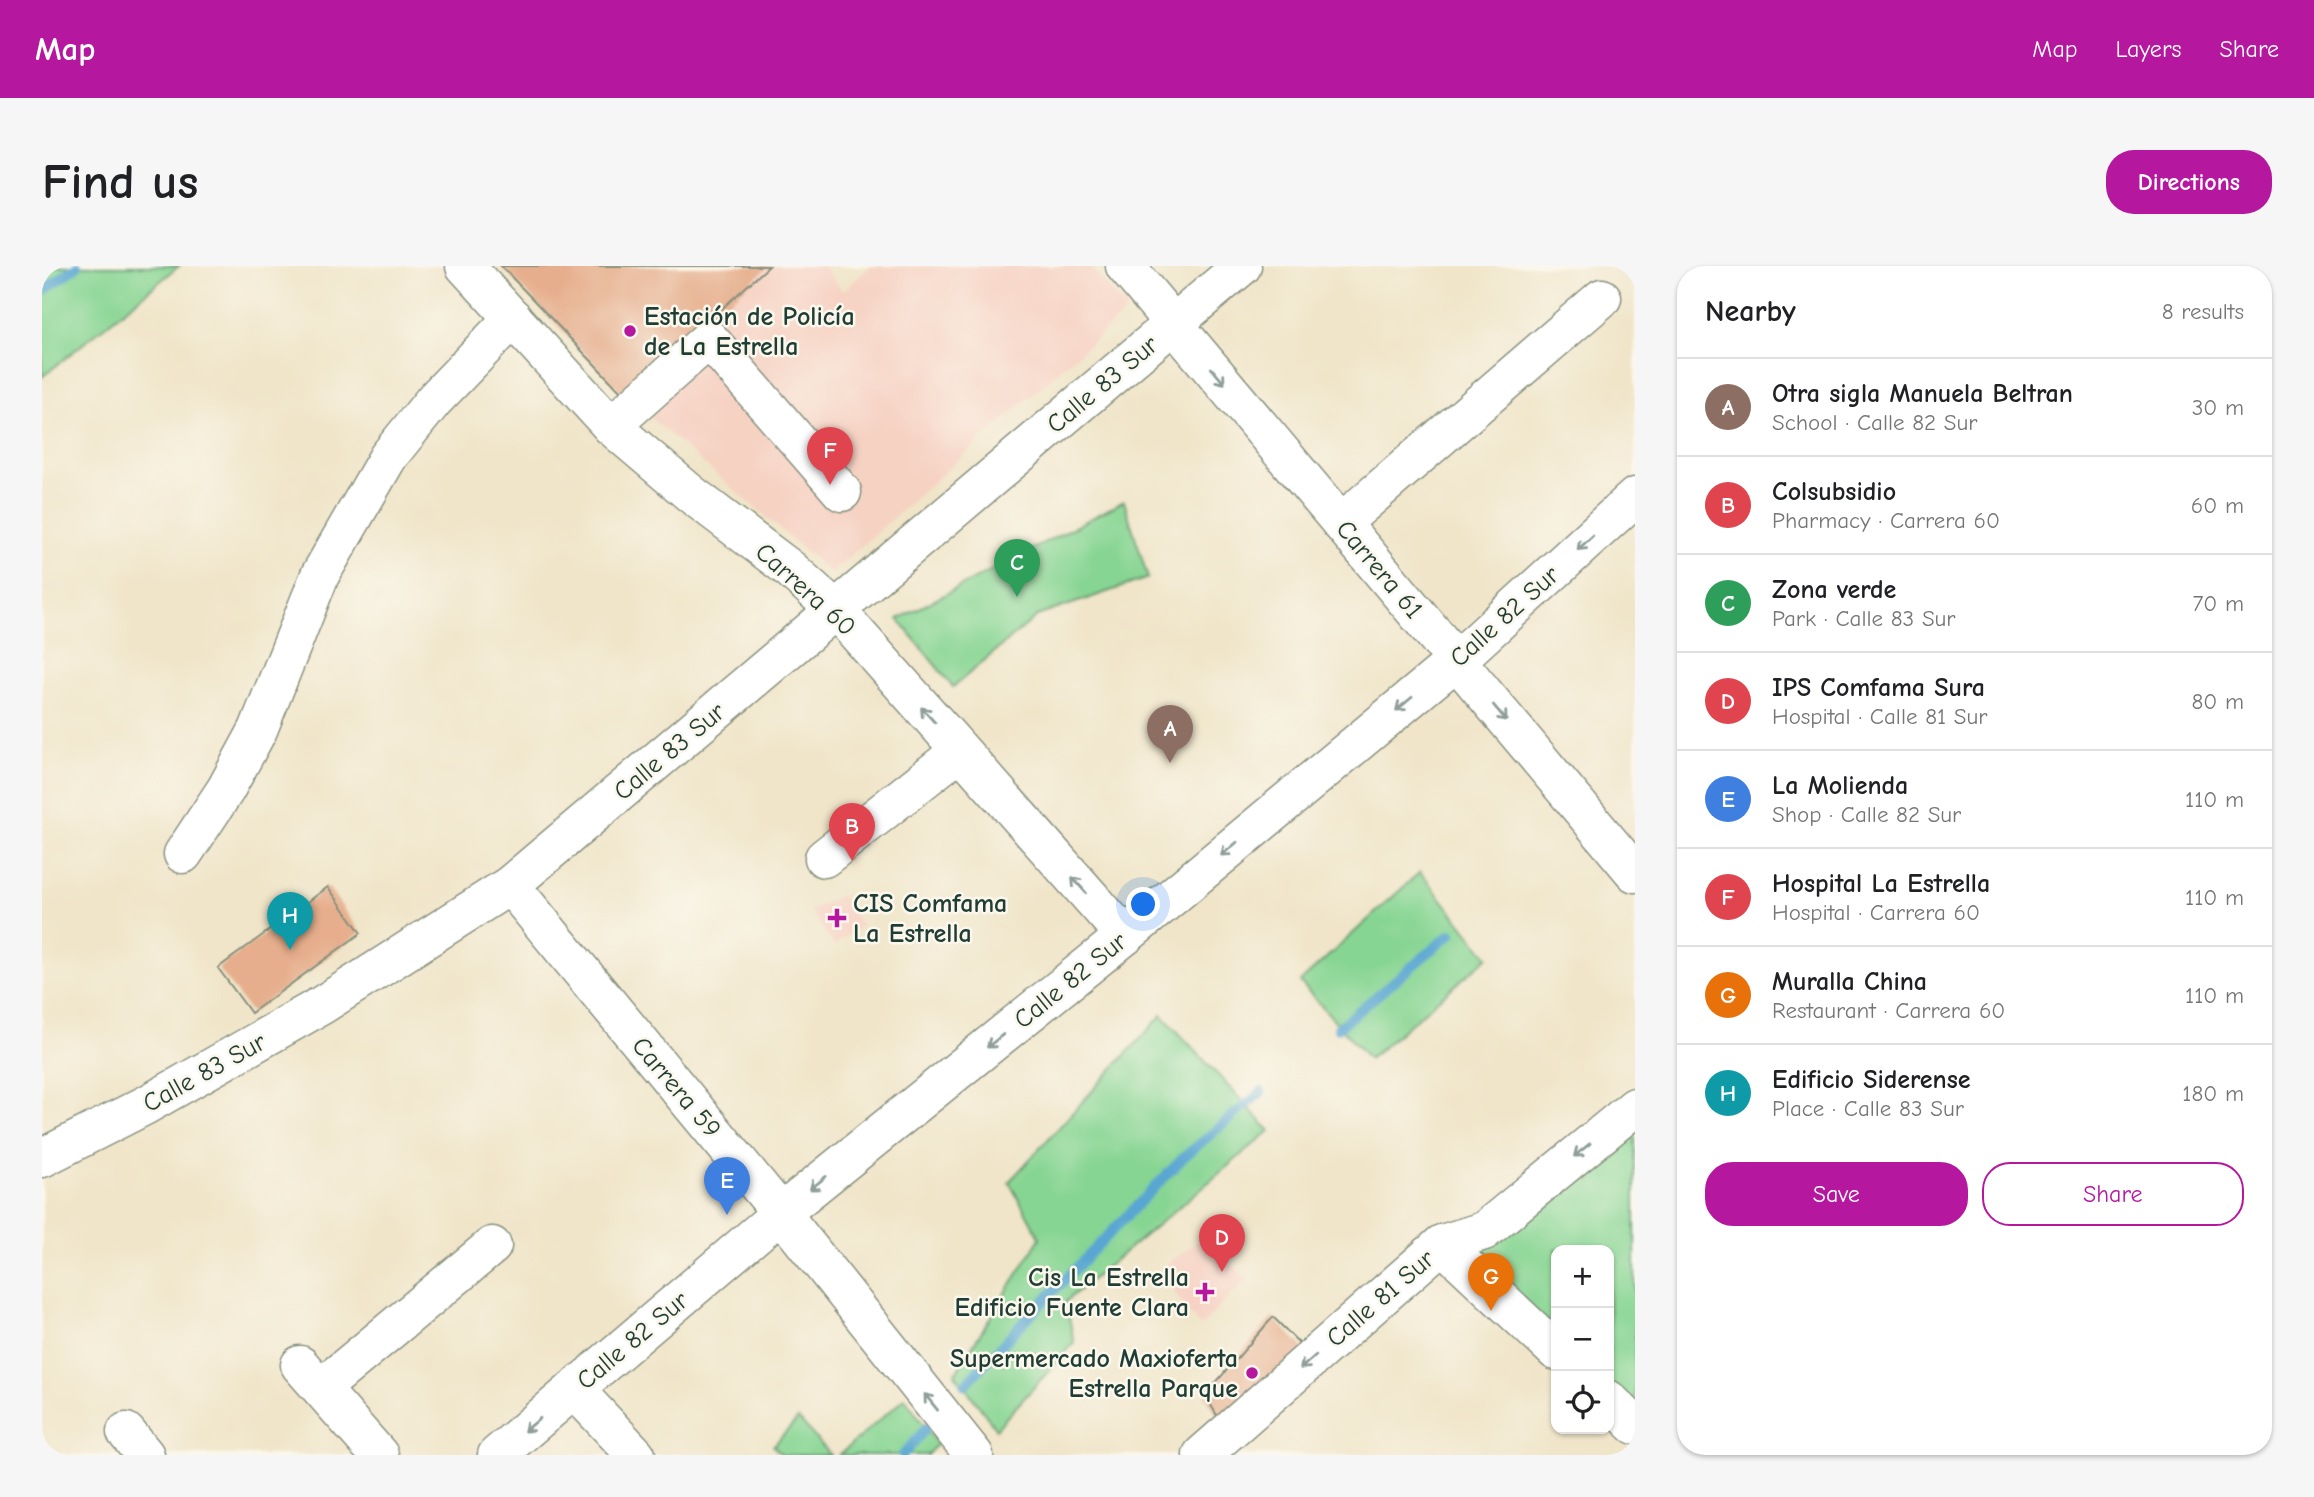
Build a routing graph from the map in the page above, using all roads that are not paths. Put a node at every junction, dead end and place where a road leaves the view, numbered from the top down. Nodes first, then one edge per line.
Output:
1 (465, 266) edge
2 (1125, 266) edge
3 (1242, 266) edge
4 (1602, 298) dead end
5 (513, 318) junction
6 (1174, 324) junction
7 (611, 426) junction
8 (842, 492) dead end
9 (1635, 497) edge
10 (1342, 523) junction
11 (836, 610) junction
12 (1457, 660) junction
13 (960, 751) junction
14 (183, 854) dead end
15 (824, 858) dead end
16 (1635, 873) edge
17 (510, 885) junction
18 (1125, 936) junction
19 (1635, 1107) edge
20 (42, 1158) edge
21 (781, 1213) junction
22 (1442, 1244) junction
23 (492, 1246) dead end
24 (1551, 1346) edge
25 (574, 1389) junction
26 (1614, 1405) edge
27 (1635, 1425) edge
28 (1206, 1454) edge
29 (379, 1455) edge
30 (497, 1455) edge
31 (636, 1455) edge
32 (974, 1455) edge

1 - 5 street, Carrera 60
2 - 6 street, Carrera 61
3 - 6 street, Calle 83 Sur
4 - 10 street
5 - 7 street, Carrera 60
5 - 14 street
6 -> 10 street, Carrera 61
6 - 11 street, Calle 83 Sur
7 - 8 street
7 - 11 street, Carrera 60
9 -> 12 street, Calle 82 Sur
10 - 12 street, Carrera 61
13 -> 11 street, Carrera 60
11 - 17 street, Calle 83 Sur
12 -> 16 street, Carrera 61
12 -> 18 street, Calle 82 Sur
13 - 15 street
18 -> 13 street, Carrera 60
17 - 20 street, Calle 83 Sur
17 - 21 street, Carrera 59
18 -> 21 street, Calle 82 Sur
19 -> 22 street, Calle 81 Sur
21 - 25 street, Calle 82 Sur
32 -> 21 street, Carrera 59
22 - 24 street
22 -> 28 street, Calle 81 Sur
23 - 29 street
25 -> 30 street, Calle 82 Sur
25 - 31 street
26 - 27 street

